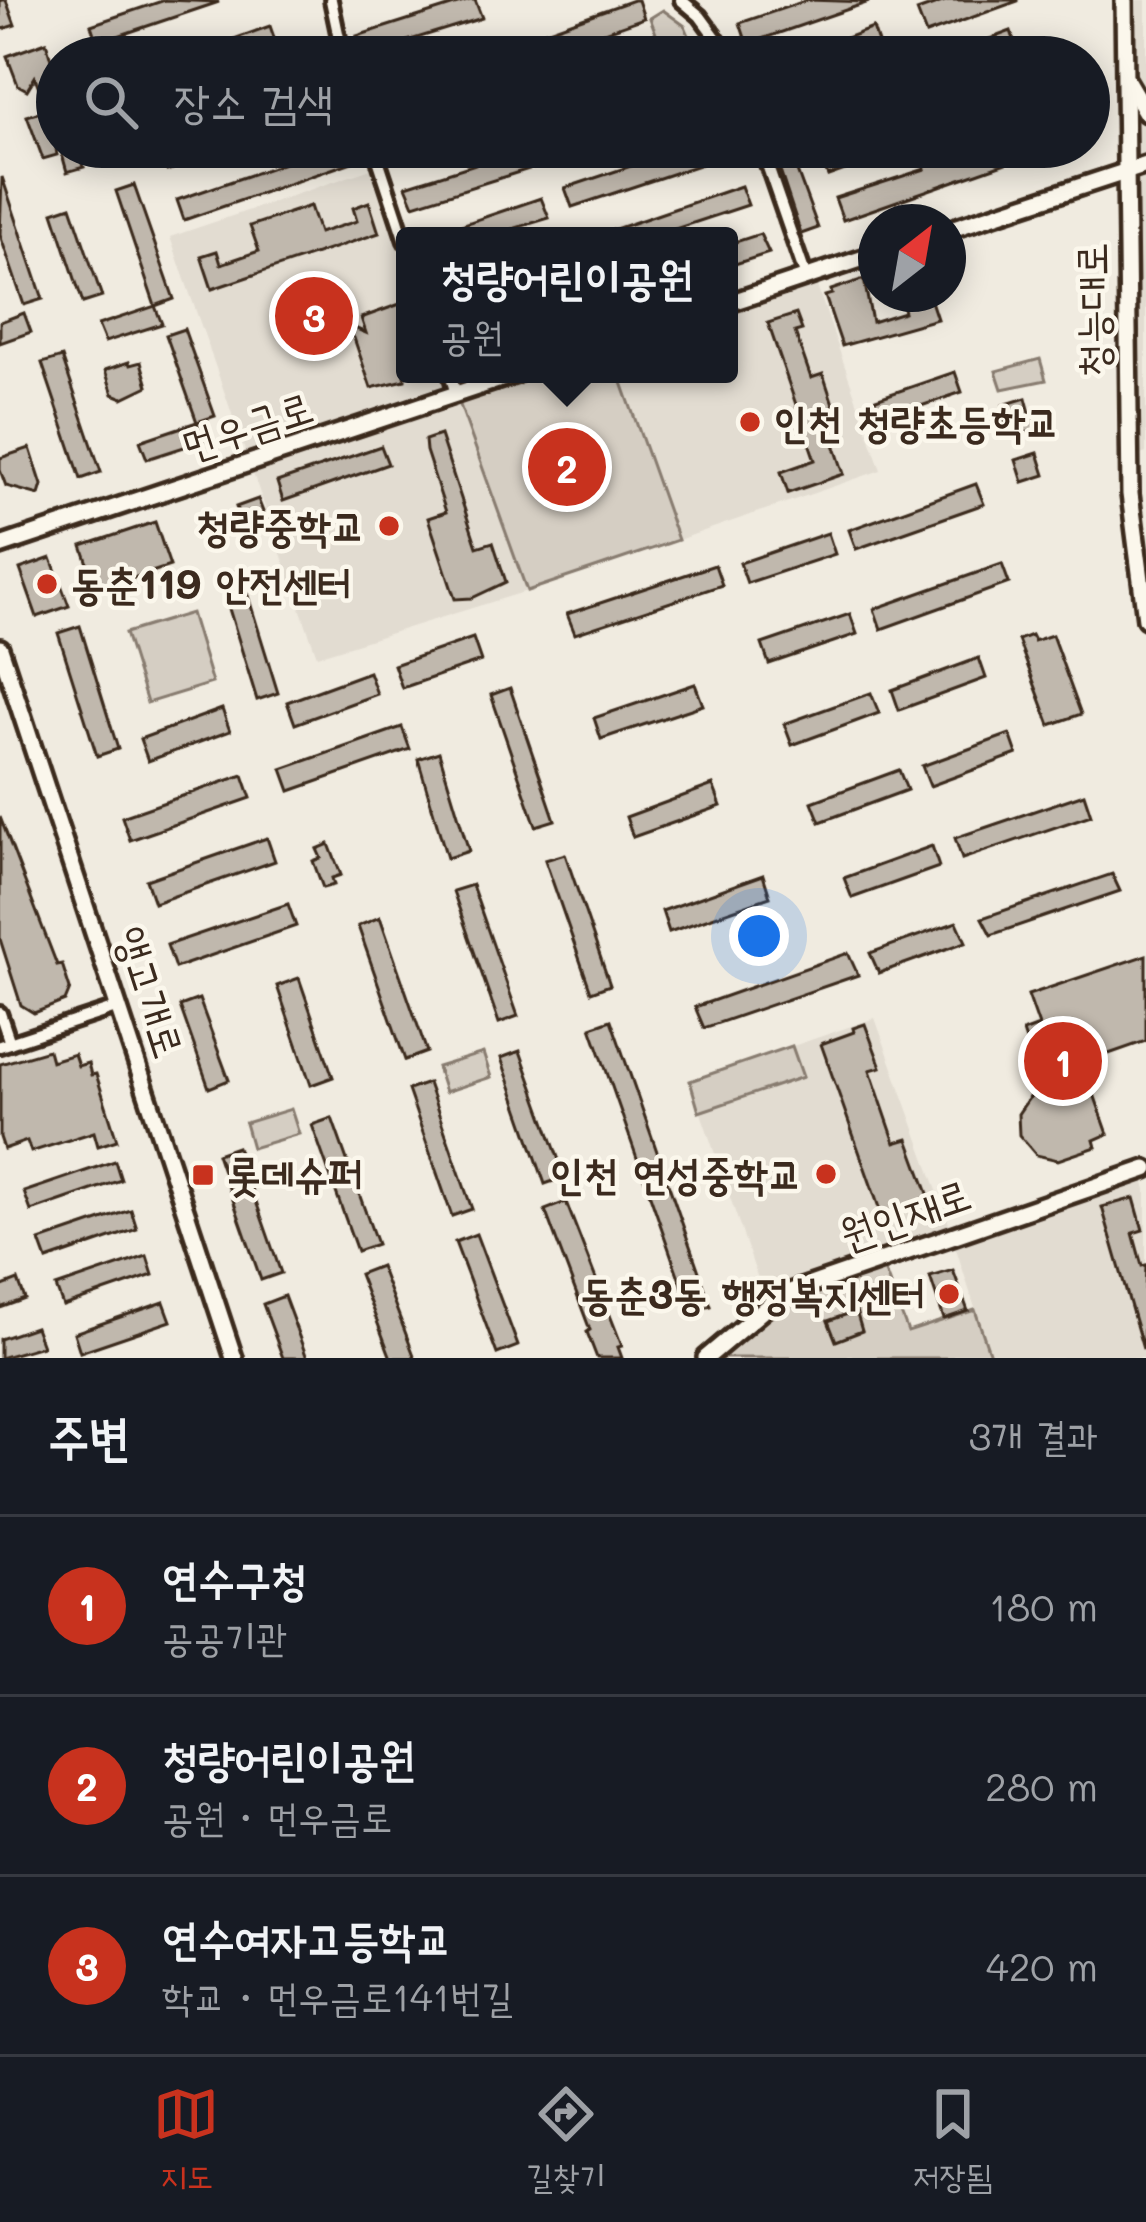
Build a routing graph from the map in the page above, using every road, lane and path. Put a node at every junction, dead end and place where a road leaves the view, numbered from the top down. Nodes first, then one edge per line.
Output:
1 (331, 0) edge
2 (681, 0) edge
3 (1124, 0) edge
4 (339, 36) edge
5 (715, 36) edge
6 (1125, 76) junction
7 (1146, 113) edge
8 (1146, 165) edge
9 (381, 168) edge
10 (768, 168) edge
11 (1126, 170) junction
12 (966, 224) edge
13 (400, 227) edge
14 (858, 260) edge
15 (806, 277) junction
16 (738, 300) edge
17 (453, 383) edge
18 (489, 383) edge
19 (456, 394) junction
20 (1138, 456) edge
21 (0, 546) edge
22 (1146, 619) edge
23 (0, 648) edge
24 (3, 667) edge
25 (116, 1008) junction
26 (0, 1013) edge
27 (5, 1044) edge
28 (1146, 1169) edge
29 (234, 1358) edge
30 (706, 1358) edge

1 - 4 street
2 - 5 street
3 - 6 main road, 청능대로
6 - 7 main road
6 - 11 main road, 청능대로
8 - 11 main road
9 - 13 street
10 - 15 street
11 - 12 main road
11 - 20 main road, 청능대로
14 - 15 main road
15 - 16 main road
17 - 19 street
18 - 19 main road, 먼우금로
19 - 21 main road, 먼우금로
20 - 22 main road, 청능대로
23 - 24 main road, 앵고개로
24 - 25 main road, 앵고개로
25 - 27 street
25 - 29 main road, 앵고개로
26 - 27 street
28 - 30 main road, 원인재로

